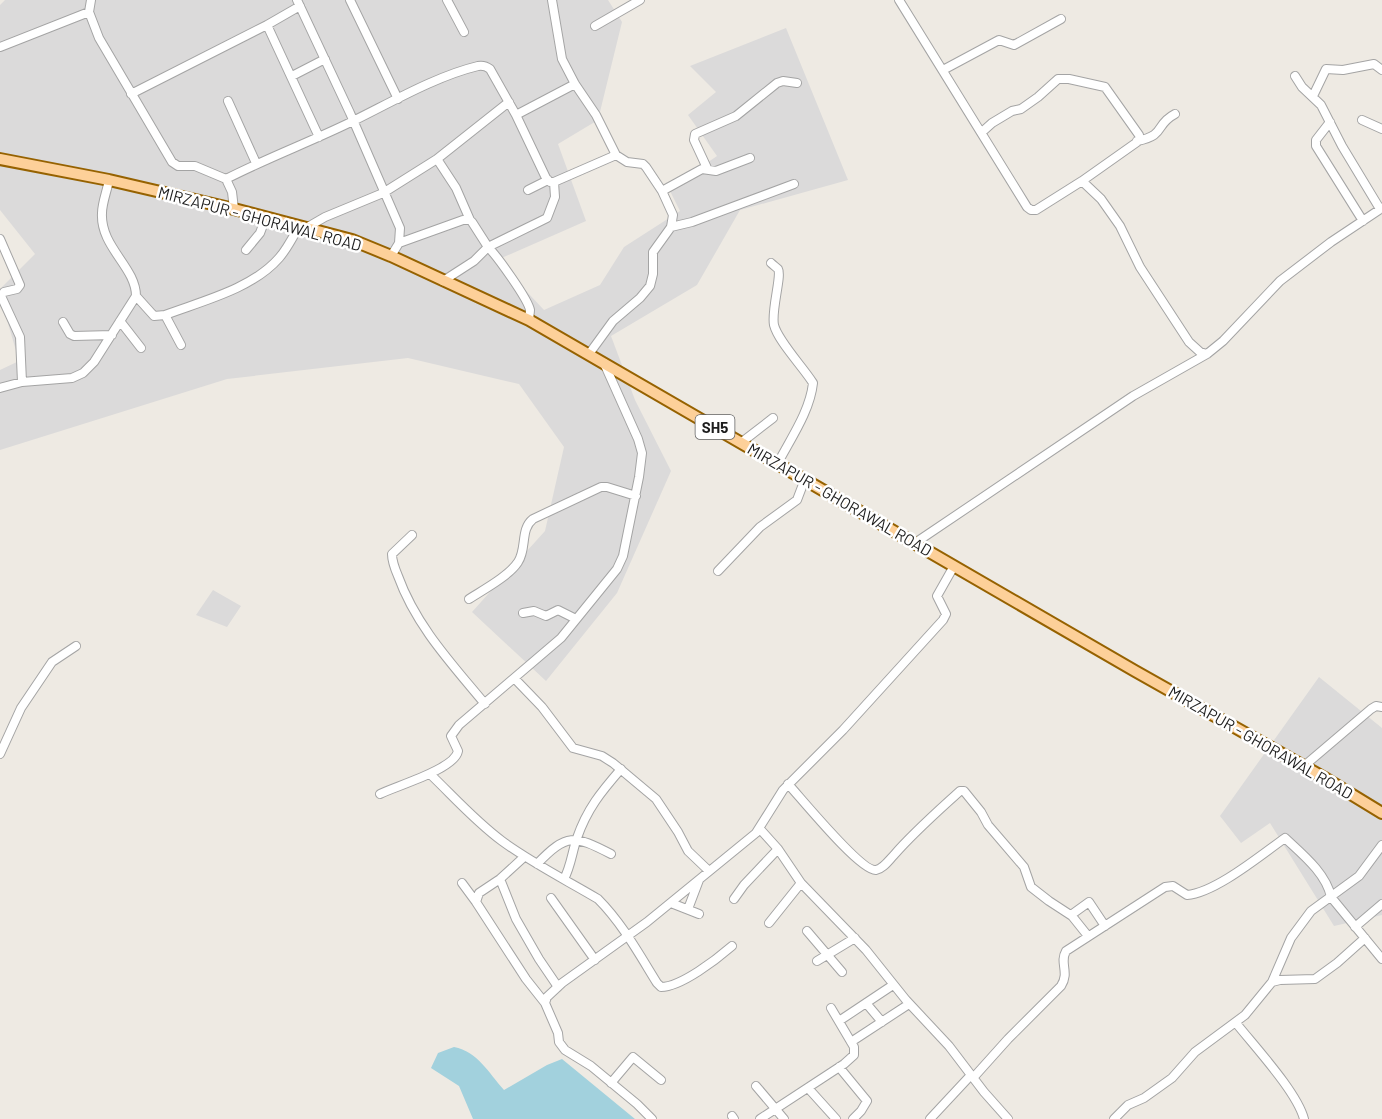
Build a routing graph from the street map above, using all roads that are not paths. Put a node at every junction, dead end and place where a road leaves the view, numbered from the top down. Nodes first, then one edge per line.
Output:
1 (91, 0) edge
2 (350, 0) edge
3 (447, 0) edge
4 (552, 0) edge
5 (640, 0) edge
6 (899, 0) edge
7 (298, 3) edge
8 (89, 12) junction
9 (1061, 19) dead end
10 (267, 25) junction
11 (595, 26) dead end
12 (464, 32) dead end
13 (0, 47) edge
14 (325, 59) junction
15 (943, 70) junction
16 (1382, 70) edge
17 (292, 76) junction
18 (1295, 76) dead end
19 (796, 83) dead end
20 (575, 84) junction
21 (131, 94) junction
22 (1313, 96) junction
23 (398, 99) junction
24 (228, 101) dead end
25 (509, 102) junction
26 (1175, 114) dead end
27 (516, 115) junction
28 (1362, 120) dead end
29 (352, 122) junction
30 (1330, 122) junction
31 (1382, 129) edge
32 (982, 132) junction
33 (319, 137) junction
34 (1136, 141) junction
35 (616, 155) junction
36 (750, 158) dead end
37 (0, 159) edge
38 (437, 159) junction
39 (256, 164) junction
40 (707, 168) junction
41 (226, 179) junction
42 (109, 180) junction
43 (551, 181) junction
44 (1082, 181) junction
45 (794, 184) dead end
46 (528, 190) dead end
47 (662, 191) junction
48 (383, 193) junction
49 (234, 209) junction
50 (1381, 209) edge
51 (266, 218) junction
52 (470, 220) junction
53 (1363, 221) junction
54 (303, 227) junction
55 (671, 227) junction
56 (0, 239) edge
57 (399, 243) junction
58 (488, 247) junction
59 (246, 250) dead end
60 (391, 256) junction
61 (771, 263) dead end
62 (442, 281) junction
63 (136, 296) junction
64 (165, 315) junction
65 (529, 320) junction
66 (120, 321) junction
67 (63, 322) dead end
68 (111, 335) junction
69 (181, 345) dead end
70 (141, 348) dead end
71 (589, 354) junction
72 (1207, 354) junction
73 (604, 363) junction
74 (22, 382) junction
75 (0, 387) edge
76 (773, 418) dead end
77 (742, 442) junction
78 (778, 463) junction
79 (805, 479) junction
80 (636, 496) junction
81 (412, 535) dead end
82 (915, 543) junction
83 (954, 566) junction
84 (718, 571) dead end
85 (469, 599) dead end
86 (523, 614) dead end
87 (576, 619) junction
88 (76, 646) dead end
89 (514, 679) junction
90 (485, 704) junction
91 (1382, 707) edge
92 (0, 754) edge
93 (1304, 766) junction
94 (621, 769) junction
95 (430, 774) junction
96 (788, 784) junction
97 (380, 794) dead end
98 (1382, 813) edge
99 (760, 829) junction
100 (576, 840) junction
101 (1382, 844) edge
102 (778, 849) junction
103 (611, 854) dead end
104 (524, 857) junction
105 (537, 864) junction
106 (709, 871) junction
107 (500, 879) junction
108 (564, 879) junction
109 (699, 880) junction
110 (462, 883) dead end
111 (801, 883) junction
112 (1331, 897) junction
113 (551, 898) dead end
114 (734, 899) dead end
115 (476, 902) junction
116 (670, 903) junction
117 (1382, 904) edge
118 (688, 909) junction
119 (699, 914) dead end
120 (1071, 915) junction
121 (769, 923) dead end
122 (1105, 926) junction
123 (1355, 927) junction
124 (807, 930) dead end
125 (628, 936) junction
126 (1088, 936) junction
127 (855, 938) junction
128 (1365, 938) junction
129 (732, 946) dead end
130 (829, 954) junction
131 (1382, 959) edge
132 (595, 960) junction
133 (817, 961) dead end
134 (842, 972) dead end
135 (1272, 982) junction
136 (893, 985) junction
137 (558, 987) junction
138 (545, 1003) junction
139 (866, 1003) junction
140 (909, 1004) junction
141 (831, 1008) dead end
142 (839, 1020) junction
143 (882, 1022) junction
144 (1236, 1023) junction
145 (851, 1042) junction
146 (839, 1067) junction
147 (972, 1076) junction
148 (661, 1080) dead end
149 (611, 1083) junction
150 (756, 1086) dead end
151 (808, 1088) junction
152 (776, 1109) junction
153 (652, 1119) edge
154 (759, 1119) edge
155 (784, 1119) edge
156 (836, 1119) edge
157 (853, 1119) edge
158 (930, 1119) edge
159 (1008, 1119) edge
160 (1114, 1119) edge
161 (1304, 1119) edge

1 - 8 street
2 - 23 street
3 - 12 street
4 - 20 street
5 - 11 street
6 - 15 street
7 - 10 street
7 - 14 street
8 - 13 street
8 - 21 street
9 - 15 street
10 - 17 street
10 - 21 street
14 - 17 street
14 - 29 street
15 - 32 street
16 - 22 street
17 - 33 street
18 - 22 street
19 - 40 street
20 - 27 street
20 - 35 street
21 - 41 street
22 - 30 street
23 - 25 street
23 - 29 street
24 - 39 street
25 - 27 street
25 - 38 street
26 - 34 street
27 - 43 street
28 - 31 street
29 - 33 street
29 - 48 street
30 - 50 street
30 - 53 street
32 - 34 street
32 - 44 street
33 - 39 street
34 - 44 street
35 - 43 street
35 - 47 street
36 - 40 street
37 - 42 main road, MIRZAPUR - GHORAWAL ROAD / SH5
38 - 48 street
38 - 52 street
39 - 41 street
40 - 47 street
41 - 49 street
42 - 49 main road, MIRZAPUR - GHORAWAL ROAD / SH5
42 - 63 street
43 - 46 street
43 - 58 street
44 - 72 street
45 - 55 street
47 - 55 street
48 - 54 street
48 - 57 street
49 - 51 main road, MIRZAPUR - GHORAWAL ROAD / SH5
50 - 53 street
51 - 54 main road, MIRZAPUR - GHORAWAL ROAD / SH5
51 - 59 street
52 - 57 street
52 - 58 street
53 - 72 street
54 - 60 main road, MIRZAPUR - GHORAWAL ROAD / SH5
54 - 64 street
55 - 71 street
56 - 74 street
57 - 60 street
58 - 62 street
58 - 65 street
60 - 62 main road, MIRZAPUR - GHORAWAL ROAD / SH5
61 - 78 street
62 - 65 main road, MIRZAPUR - GHORAWAL ROAD / SH5
63 - 64 street
63 - 66 street
64 - 69 street
65 - 71 main road, MIRZAPUR - GHORAWAL ROAD / SH5
66 - 68 street
66 - 70 street
67 - 68 street
68 - 74 street
71 - 73 main road, MIRZAPUR - GHORAWAL ROAD / SH5
72 - 82 street
73 - 77 main road, MIRZAPUR - GHORAWAL ROAD / SH5
73 - 80 street
74 - 75 street
76 - 77 street
77 - 78 main road, MIRZAPUR - GHORAWAL ROAD / SH5
78 - 79 main road, MIRZAPUR - GHORAWAL ROAD / SH5
79 - 82 main road, MIRZAPUR - GHORAWAL ROAD / SH5
79 - 84 street
80 - 85 street
80 - 87 street
81 - 90 street
82 - 83 main road, MIRZAPUR - GHORAWAL ROAD / SH5
83 - 93 main road, MIRZAPUR - GHORAWAL ROAD / SH5
83 - 96 street
86 - 87 street
87 - 89 street
88 - 92 street
89 - 90 street
89 - 94 street
90 - 95 street
91 - 93 street
93 - 98 main road, MIRZAPUR - GHORAWAL ROAD / SH5
94 - 100 street
94 - 106 street
95 - 97 street
95 - 104 street
96 - 99 street
96 - 120 street
99 - 102 street
99 - 106 street
100 - 103 street
100 - 105 street
100 - 108 street
101 - 112 street
102 - 111 street
102 - 114 street
104 - 105 street
104 - 107 street
105 - 108 street
106 - 109 street
107 - 115 street
107 - 137 street
108 - 125 street
109 - 116 street
109 - 118 street
110 - 115 street
111 - 121 street
111 - 127 street
112 - 122 street
112 - 123 street
112 - 135 street
113 - 132 street
115 - 138 street
116 - 118 street
116 - 125 street
117 - 123 street
118 - 119 street
120 - 122 street
120 - 126 street
122 - 126 street
123 - 128 street
124 - 130 street
125 - 129 street
125 - 132 street
126 - 147 street
127 - 130 street
127 - 136 street
128 - 131 street
128 - 135 street
130 - 133 street
130 - 134 street
132 - 137 street
135 - 144 street
136 - 139 street
136 - 140 street
137 - 138 street
138 - 149 street
139 - 142 street
139 - 143 street
140 - 143 street
140 - 147 street
141 - 142 street
142 - 145 street
143 - 145 street
144 - 160 street
144 - 161 street
145 - 146 street
146 - 151 street
146 - 157 street
147 - 158 street
147 - 159 street
148 - 149 street
149 - 153 street
150 - 152 street
151 - 152 street
151 - 156 street
152 - 154 street
152 - 155 street

